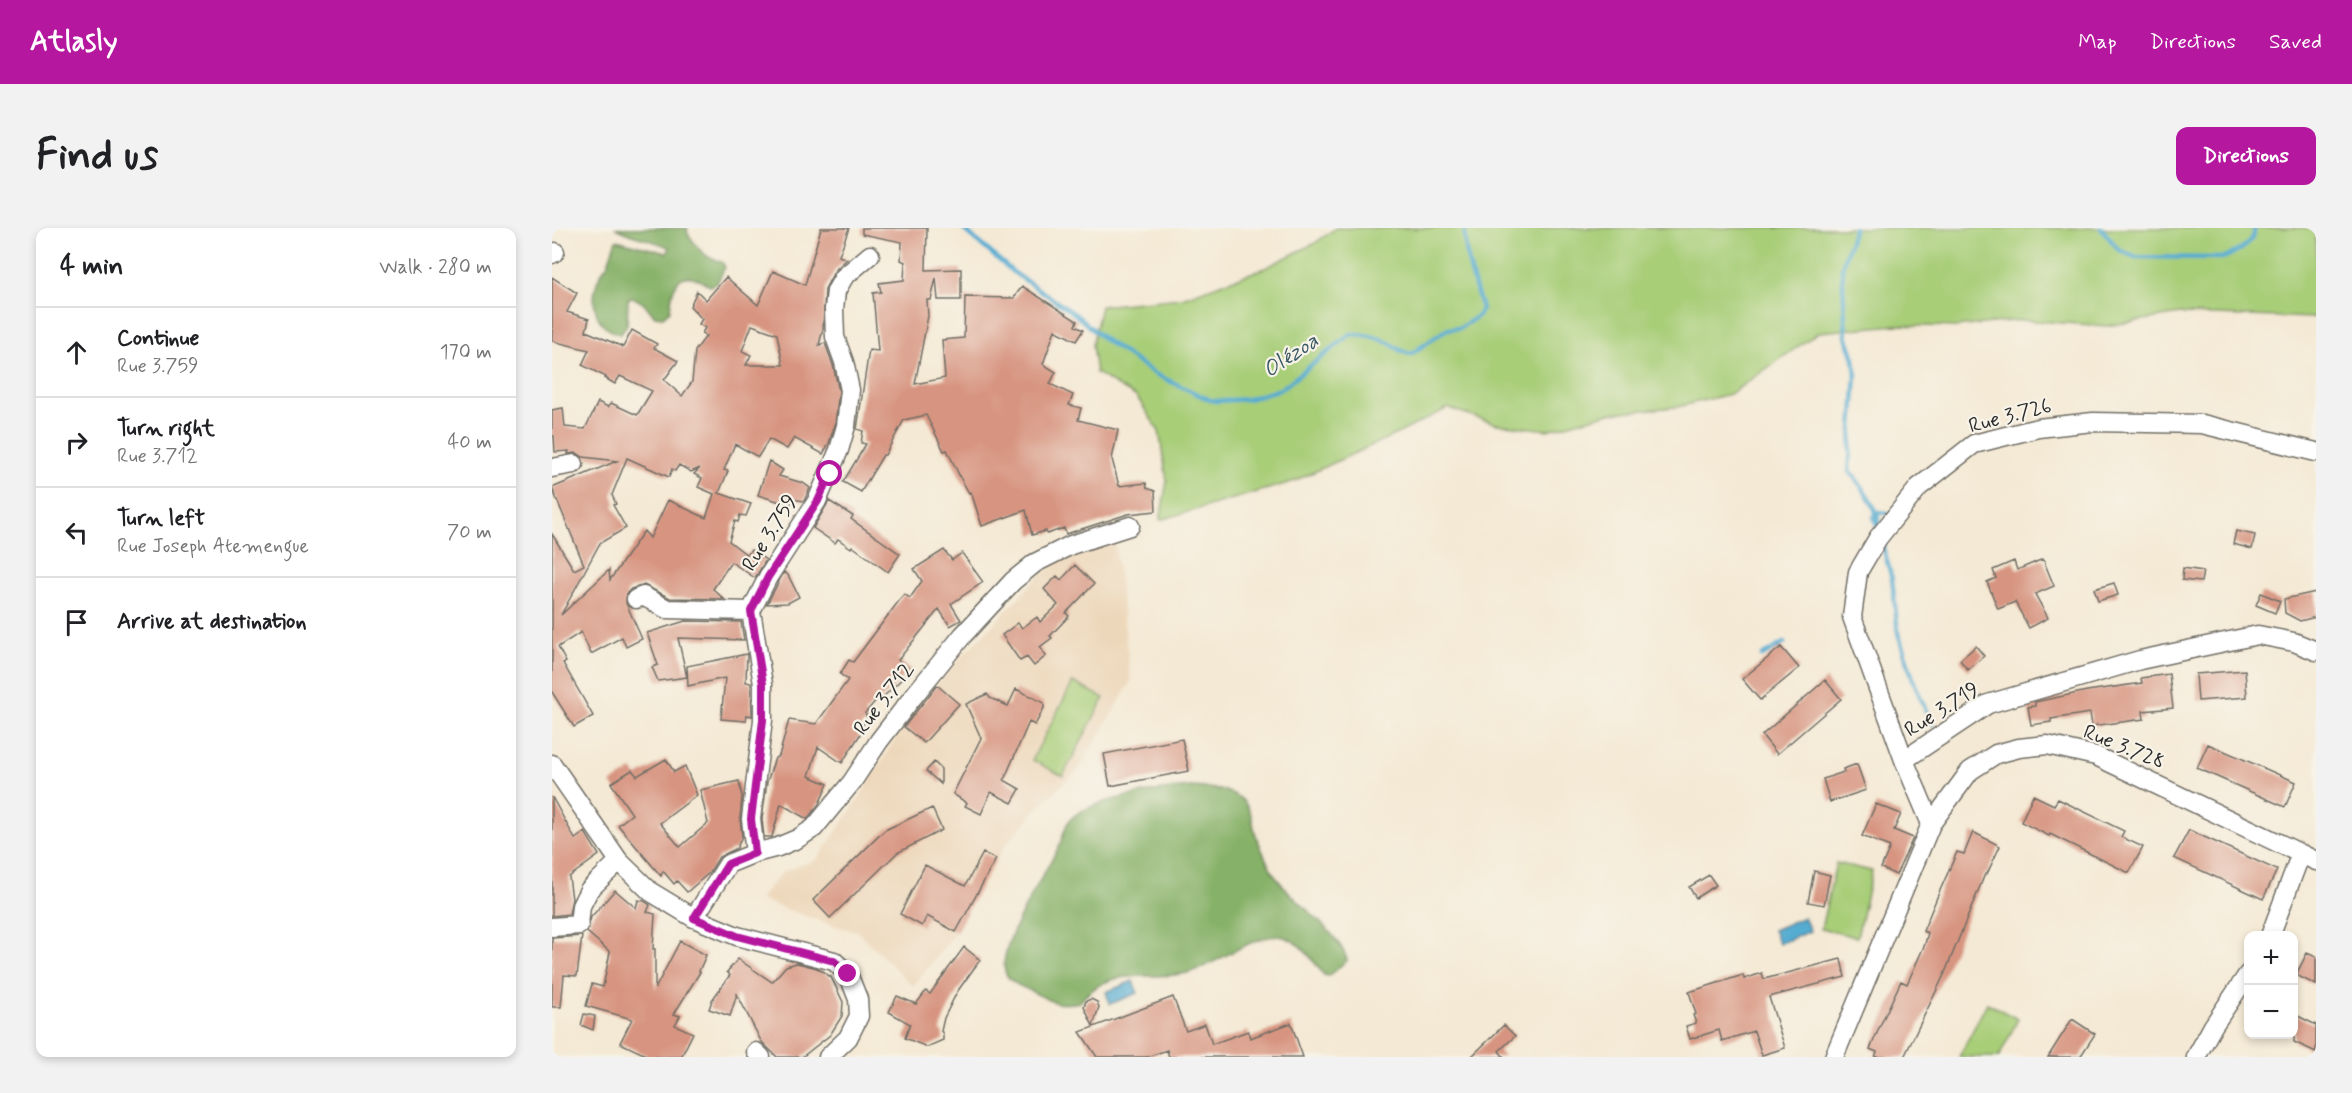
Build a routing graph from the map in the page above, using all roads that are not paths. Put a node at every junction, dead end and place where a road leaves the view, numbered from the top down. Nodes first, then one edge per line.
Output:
1 (870, 255) dead end
2 (2316, 452) edge
3 (574, 464) dead end
4 (552, 468) edge
5 (1130, 526) dead end
6 (636, 599) dead end
7 (751, 611) junction
8 (2316, 651) edge
9 (1904, 760) junction
10 (552, 764) edge
11 (1931, 824) junction
12 (755, 853) junction
13 (2310, 858) edge
14 (619, 861) junction
15 (694, 918) junction
16 (552, 927) edge
17 (2272, 931) edge
18 (2244, 981) edge
19 (828, 1057) edge
20 (1834, 1057) edge
21 (2196, 1057) edge

1 - 7 street, Rue 3.759
2 - 9 street, Rue 3.726
3 - 4 street
5 - 12 street, Rue 3.712
6 - 7 street
7 - 12 street
8 - 9 street, Rue 3.719
9 - 11 street, Rue 3.719
10 - 14 street
11 - 13 street, Rue 3.728
11 - 20 street
12 - 15 street, Rue 3.712
13 - 17 street
14 - 15 street
14 - 16 street
15 - 19 street
18 - 21 street

